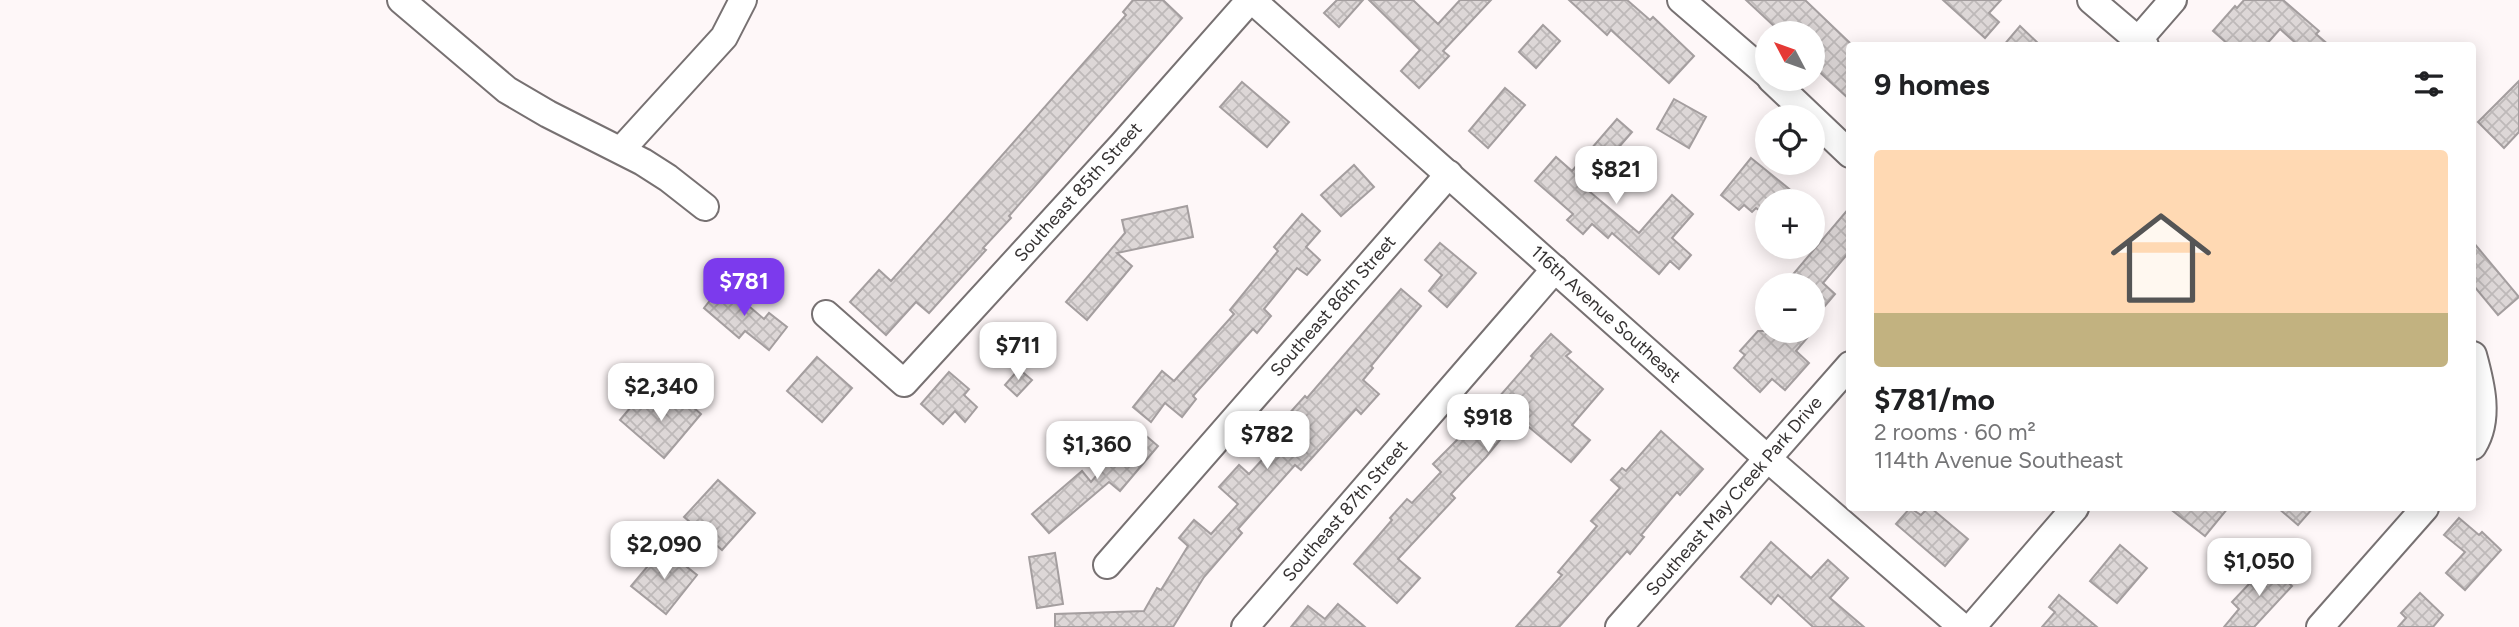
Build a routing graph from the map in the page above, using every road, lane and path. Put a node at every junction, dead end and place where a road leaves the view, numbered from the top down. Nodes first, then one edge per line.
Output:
1 (401, 0) edge
2 (743, 0) edge
3 (1251, 0) edge
4 (1681, 0) edge
5 (2091, 0) edge
6 (2173, 0) edge
7 (2137, 42) edge
8 (2141, 42) edge
9 (1755, 65) edge
10 (1784, 91) edge
11 (621, 150) junction
12 (1846, 150) edge
13 (1449, 174) junction
14 (705, 207) dead end
15 (1555, 268) junction
16 (826, 314) dead end
17 (1846, 369) edge
18 (2476, 369) edge
19 (2476, 441) edge
20 (1767, 458) junction
21 (2072, 511) edge
22 (2422, 511) edge
23 (1107, 565) dead end
24 (1245, 627) edge
25 (1619, 627) edge
26 (1962, 627) edge
27 (1972, 627) edge
28 (2319, 627) edge

1 - 11 street
2 - 11 street
3 - 13 street, 116th Avenue Southeast
3 - 16 street, Southeast 85th Street
4 - 9 street
5 - 7 street
6 - 8 street
10 - 12 street
11 - 14 street
13 - 15 street, 116th Avenue Southeast
13 - 23 street, Southeast 86th Street
15 - 20 street, 116th Avenue Southeast
15 - 24 street, Southeast 87th Street
17 - 20 street, Southeast May Creek Park Drive
18 - 19 street
20 - 25 street, Southeast May Creek Park Drive
20 - 26 street, 116th Avenue Southeast
21 - 27 street
22 - 28 street

